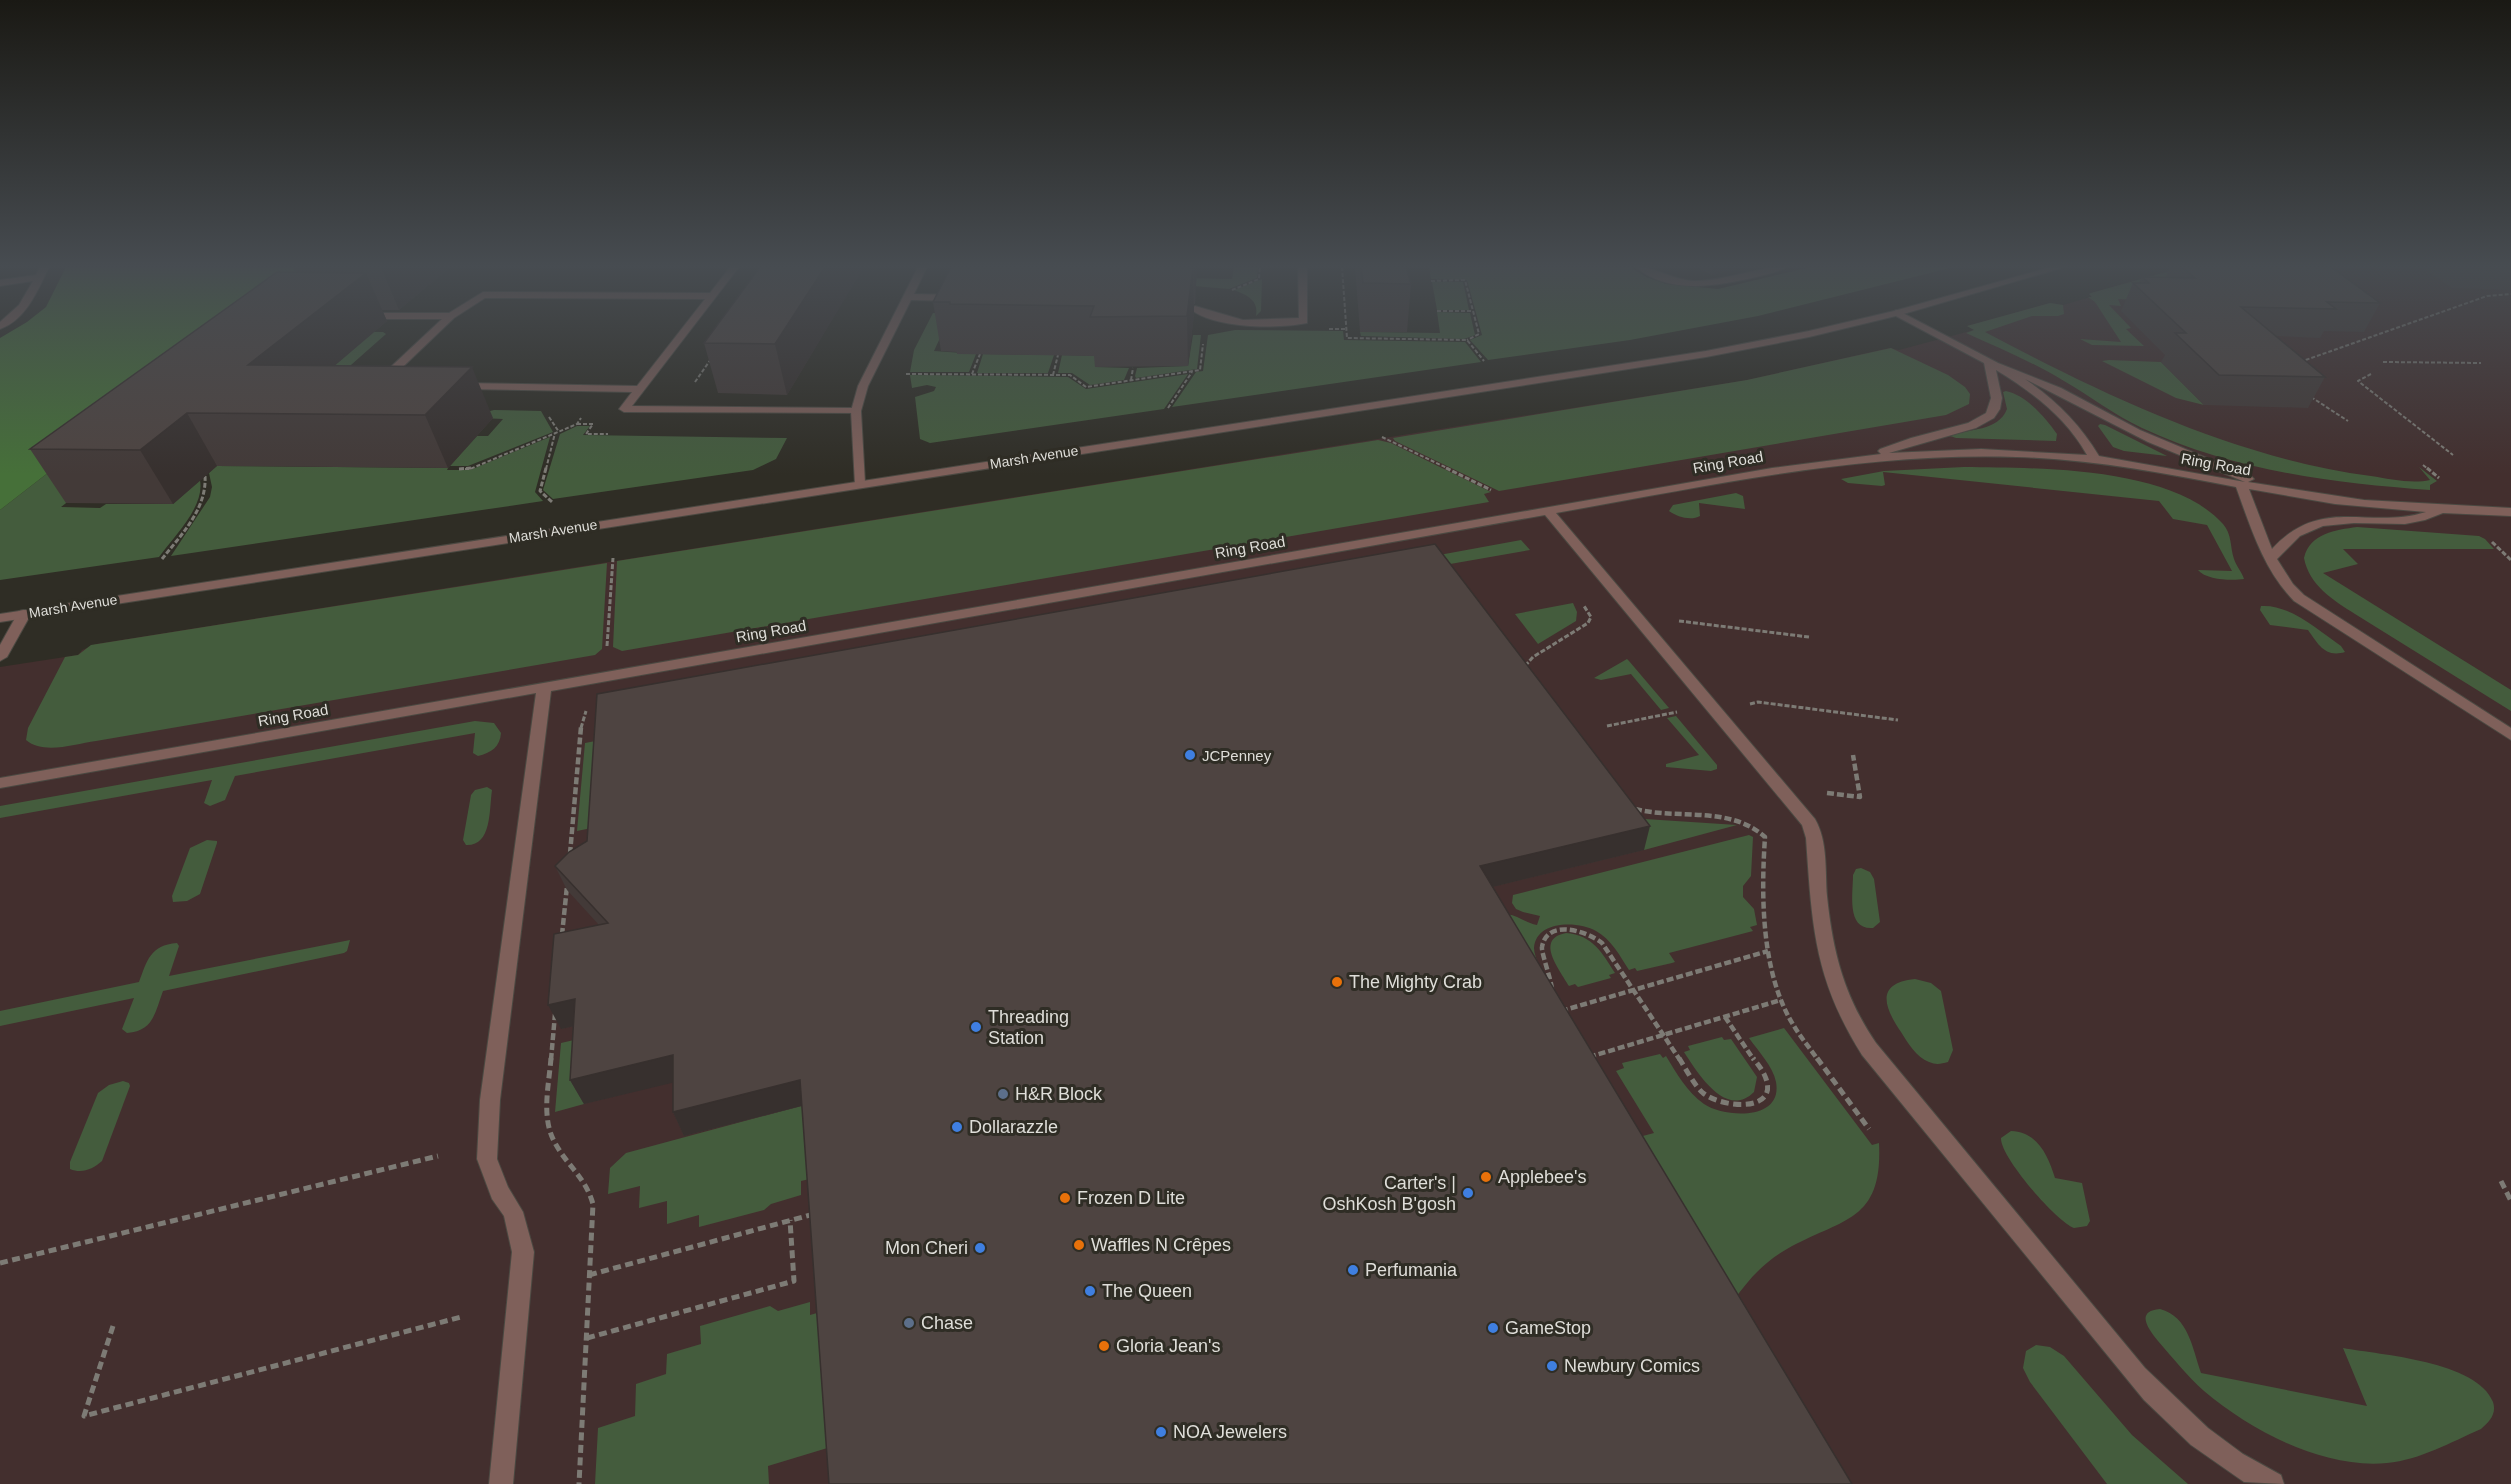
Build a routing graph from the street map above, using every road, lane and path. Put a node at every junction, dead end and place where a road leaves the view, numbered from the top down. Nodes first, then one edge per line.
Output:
1 (429, 336) edge
2 (681, 336) edge
3 (887, 336) edge
4 (1347, 336) edge
5 (1474, 336) edge
6 (1797, 336) edge
7 (1939, 336) edge
8 (2372, 336) edge
9 (1467, 340) junction
10 (1203, 343) dead end
11 (716, 352) edge
12 (980, 354) edge
13 (1058, 355) edge
14 (2383, 362) dead end
15 (1989, 363) junction
16 (2295, 363) edge
17 (2481, 363) dead end
18 (1486, 364) dead end
19 (1133, 368) edge
20 (1192, 371) junction
21 (906, 374) dead end
22 (972, 374) junction
23 (2371, 374) dead end
24 (1053, 375) junction
25 (1131, 380) junction
26 (390, 384) edge
27 (447, 385) edge
28 (640, 389) junction
29 (689, 390) dead end
30 (2306, 393) edge
31 (544, 409) dead end
32 (856, 411) junction
33 (1166, 411) dead end
34 (2348, 421) dead end
35 (559, 432) dead end
36 (1382, 437) dead end
37 (2452, 455) dead end
38 (1868, 457) junction
39 (2096, 459) junction
40 (459, 469) dead end
41 (205, 476) dead end
42 (860, 483) junction
43 (2241, 484) junction
44 (1492, 490) dead end
45 (2276, 491) junction
46 (552, 502) dead end
47 (1548, 511) junction
48 (2444, 511) junction
49 (2511, 512) edge
50 (2499, 550) dead end
51 (613, 558) dead end
52 (2271, 558) junction
53 (162, 559) dead end
54 (2511, 560) edge
55 (1583, 606) dead end
56 (24, 614) junction
57 (0, 618) edge
58 (1591, 620) junction
59 (1640, 622) junction
60 (1809, 637) dead end
61 (607, 653) dead end
62 (0, 657) edge
63 (1522, 671) edge
64 (544, 688) junction
65 (593, 706) dead end
66 (2511, 735) edge
67 (1853, 755) dead end
68 (0, 783) edge
69 (1828, 792) dead end
70 (1632, 808) edge
71 (569, 857) edge
72 (567, 880) edge
73 (562, 938) edge
74 (1768, 951) junction
75 (1633, 990) junction
76 (1554, 999) edge
77 (1781, 1000) junction
78 (1557, 1005) edge
79 (556, 1009) edge
80 (1561, 1011) junction
81 (1725, 1017) junction
82 (1565, 1019) edge
83 (1663, 1035) junction
84 (1584, 1049) edge
85 (1589, 1057) junction
86 (1594, 1066) edge
87 (1869, 1129) dead end
88 (438, 1156) dead end
89 (2500, 1181) dead end
90 (2511, 1202) edge
91 (817, 1212) edge
92 (790, 1220) junction
93 (0, 1263) edge
94 (589, 1275) junction
95 (460, 1317) dead end
96 (113, 1326) dead end
97 (586, 1338) junction
98 (501, 1484) edge
99 (579, 1484) edge
100 (2272, 1484) edge

1 - 26 street
2 - 28 street
3 - 32 street
4 - 9 path
5 - 9 path
6 - 42 street, Marsh Avenue
7 - 15 street
8 - 16 path
9 - 18 path
10 - 20 path
11 - 29 path
12 - 22 path
13 - 24 path
14 - 17 path
15 - 38 street
15 - 39 street
15 - 45 street
19 - 25 path
20 - 25 path
20 - 33 path
21 - 22 path
22 - 24 path
23 - 37 path
24 - 25 path
27 - 28 street
28 - 32 street
30 - 34 path
31 - 35 path
32 - 42 street
36 - 44 path
38 - 39 street, Ring Road
38 - 47 street, Ring Road
39 - 43 street, Ring Road
40 - 46 path
41 - 53 path
42 - 56 street, Marsh Avenue
43 - 45 street, Ring Road
43 - 52 street
45 - 48 street, Ring Road
47 - 59 street
47 - 64 street, Ring Road
48 - 49 street, Ring Road
48 - 52 street
50 - 54 path
51 - 61 path
52 - 66 street
55 - 58 path
56 - 57 street, Marsh Avenue
56 - 62 street
58 - 59 path
58 - 63 path
59 - 60 path
59 - 100 street
64 - 68 street, Ring Road
64 - 98 street
65 - 71 path
67 - 69 path
70 - 74 path
72 - 73 path
74 - 75 path
74 - 77 path
75 - 76 path
75 - 80 path
75 - 83 path
77 - 81 path
77 - 87 path
78 - 80 path
79 - 94 path
80 - 82 path
81 - 83 path
81 - 83 path
83 - 85 path
84 - 85 path
85 - 86 path
88 - 93 path
89 - 90 path
91 - 92 path
92 - 94 path
92 - 97 path
94 - 97 path
95 - 96 path
97 - 99 path

